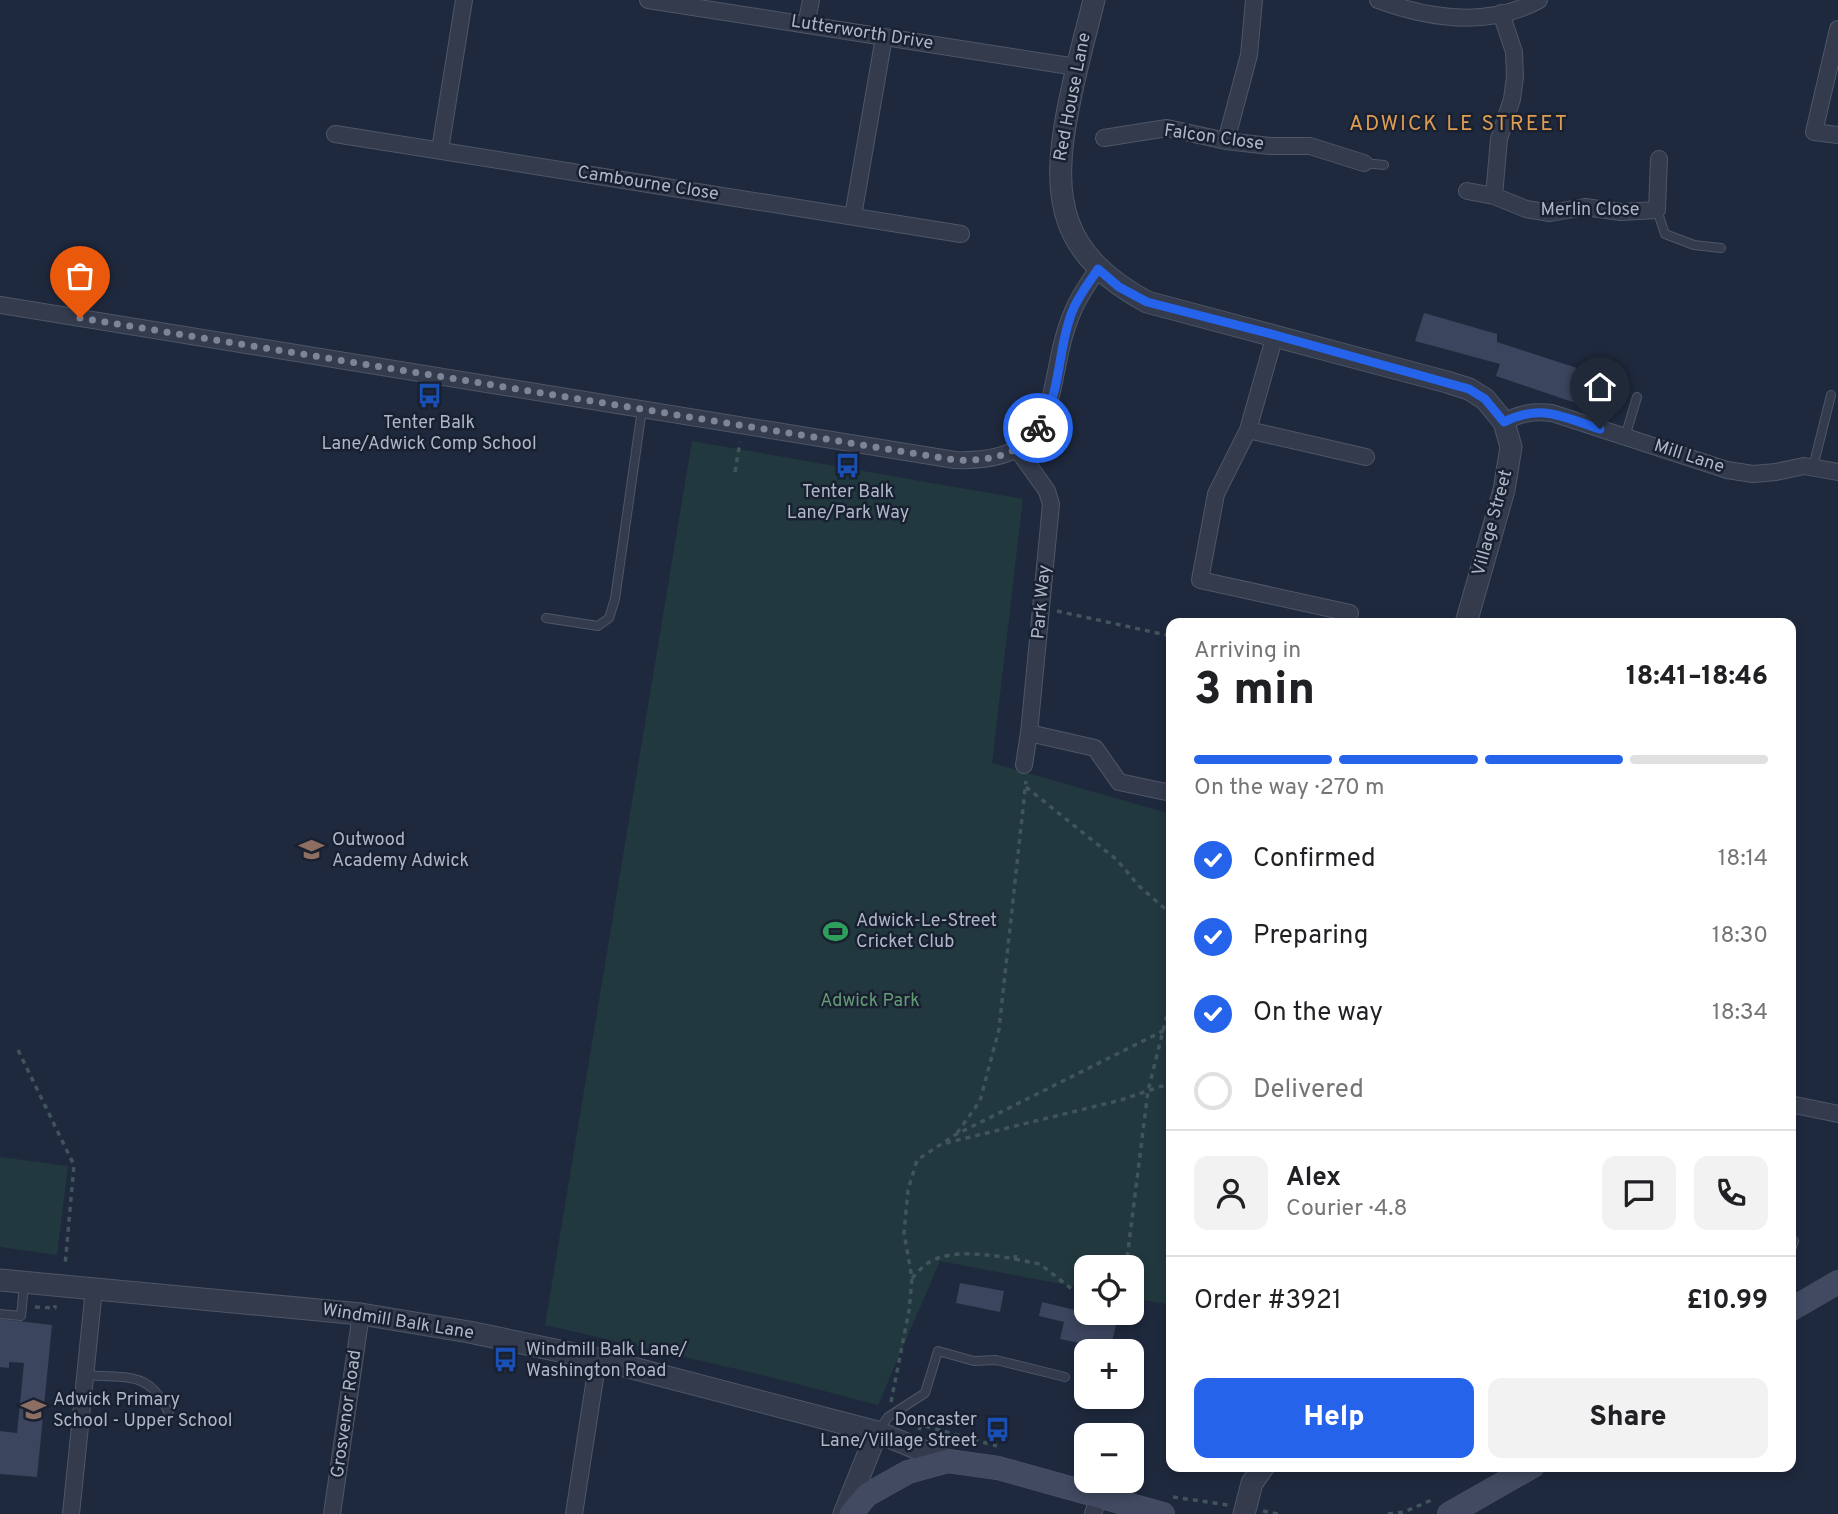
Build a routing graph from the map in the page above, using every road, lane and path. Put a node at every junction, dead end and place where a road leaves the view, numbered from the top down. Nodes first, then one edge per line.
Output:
1 (464, 0) edge
2 (648, 0) edge
3 (653, 0) edge
4 (811, 0) edge
5 (1094, 0) edge
6 (1254, 0) edge
7 (1378, 0) edge
8 (1539, 0) edge
9 (1502, 13) junction
10 (806, 25) junction
11 (1838, 29) edge
12 (884, 37) junction
13 (1076, 67) junction
14 (335, 134) dead end
15 (1838, 135) edge
16 (1104, 138) dead end
17 (1226, 141) junction
18 (440, 150) junction
19 (1659, 159) dead end
20 (1364, 163) joint
21 (1384, 165) dead end
22 (1467, 191) dead end
23 (1494, 196) junction
24 (1657, 210) junction
25 (853, 216) junction
26 (961, 234) dead end
27 (1721, 248) dead end
28 (1098, 269) junction
29 (0, 305) edge
30 (1275, 335) junction
31 (1831, 396) dead end
32 (1637, 397) dead end
33 (642, 409) junction
34 (1504, 422) junction
35 (743, 426) junction
36 (1248, 430) junction
37 (1625, 437) junction
38 (1017, 449) junction
39 (1366, 457) dead end
40 (1813, 467) junction
41 (735, 472) dead end
42 (1838, 472) edge
43 (1042, 607) junction
44 (1350, 613) dead end
45 (546, 618) dead end
46 (1467, 618) edge
47 (1166, 635) edge
48 (1030, 733) junction
49 (1024, 765) joint
50 (1026, 787) junction
51 (1166, 792) edge
52 (1166, 910) edge
53 (1166, 1017) edge
54 (1166, 1029) edge
55 (1162, 1031) junction
56 (18, 1050) dead end
57 (1166, 1085) edge
58 (1147, 1091) junction
59 (1796, 1105) edge
60 (1838, 1114) edge
61 (956, 1135) junction
62 (943, 1144) junction
63 (1016, 1254) dead end
64 (1127, 1255) edge
65 (1016, 1259) junction
66 (912, 1278) junction
67 (0, 1280) edge
68 (25, 1282) junction
69 (1838, 1282) edge
70 (64, 1286) junction
71 (94, 1289) junction
72 (1074, 1291) edge
73 (1796, 1306) edge
74 (0, 1314) edge
75 (361, 1314) junction
76 (598, 1359) junction
77 (86, 1375) junction
78 (1066, 1377) dead end
79 (169, 1414) dead end
80 (883, 1425) junction
81 (948, 1461) junction
82 (1260, 1472) edge
83 (1522, 1472) edge
84 (1096, 1504) edge
85 (1163, 1504) edge
86 (1244, 1511) edge
87 (71, 1514) edge
88 (332, 1514) edge
89 (574, 1514) edge
90 (844, 1514) edge
91 (851, 1514) edge
92 (1278, 1514) edge
93 (1449, 1514) edge

1 - 18 street
2 - 3 street, Lutterworth Drive
3 - 10 street, Lutterworth Drive
4 - 10 street
5 - 13 street, Red House Lane
6 - 17 street
7 - 9 street
8 - 9 street
9 - 23 street
10 - 12 street, Lutterworth Drive
11 - 15 street
12 - 13 street, Lutterworth Drive
12 - 25 street
13 - 28 street, Red House Lane
14 - 18 street, Cambourne Close
16 - 17 street, Falcon Close
17 - 20 street, Falcon Close
18 - 25 street, Cambourne Close
19 - 24 street, Merlin Close
20 - 21 lane
22 - 23 street, Merlin Close
23 - 24 street, Merlin Close
24 - 27 lane
25 - 26 street, Cambourne Close
28 - 30 street, Red House Lane
28 - 38 street
29 - 33 street
30 - 34 street, Red House Lane
30 - 36 street
31 - 40 lane
32 - 37 lane
33 - 35 street
33 - 45 lane
34 - 37 street, Mill Lane
34 - 46 street, Village Street
35 - 38 street
35 - 41 path
36 - 39 street
36 - 44 street
37 - 40 street, Mill Lane
38 - 43 street, Park Way
40 - 42 street, Mill Lane
43 - 47 path
43 - 48 street, Park Way
48 - 49 street, Park Way
48 - 51 street
49 - 50 path
50 - 52 path
50 - 61 path
53 - 55 path
54 - 55 path
55 - 58 path
55 - 61 path
56 - 70 path
57 - 58 path
58 - 62 path
58 - 64 path
59 - 60 street
61 - 62 path
62 - 66 path
63 - 65 path
65 - 66 path
65 - 72 path
66 - 80 path
67 - 68 street, Windmill Balk Lane
68 - 70 street, Windmill Balk Lane
68 - 74 lane
69 - 73 main road
70 - 71 street, Windmill Balk Lane
71 - 75 street, Windmill Balk Lane
71 - 77 street
75 - 76 street, Windmill Balk Lane
75 - 88 street, Grosvenor Road
76 - 80 street, Windmill Balk Lane
76 - 89 street
77 - 79 lane
77 - 87 street
78 - 80 lane
80 - 81 street, Windmill Balk Lane
80 - 90 street
81 - 84 main road
81 - 91 main road
82 - 86 street
83 - 93 main road
84 - 85 main road
85 - 86 path
86 - 92 path

